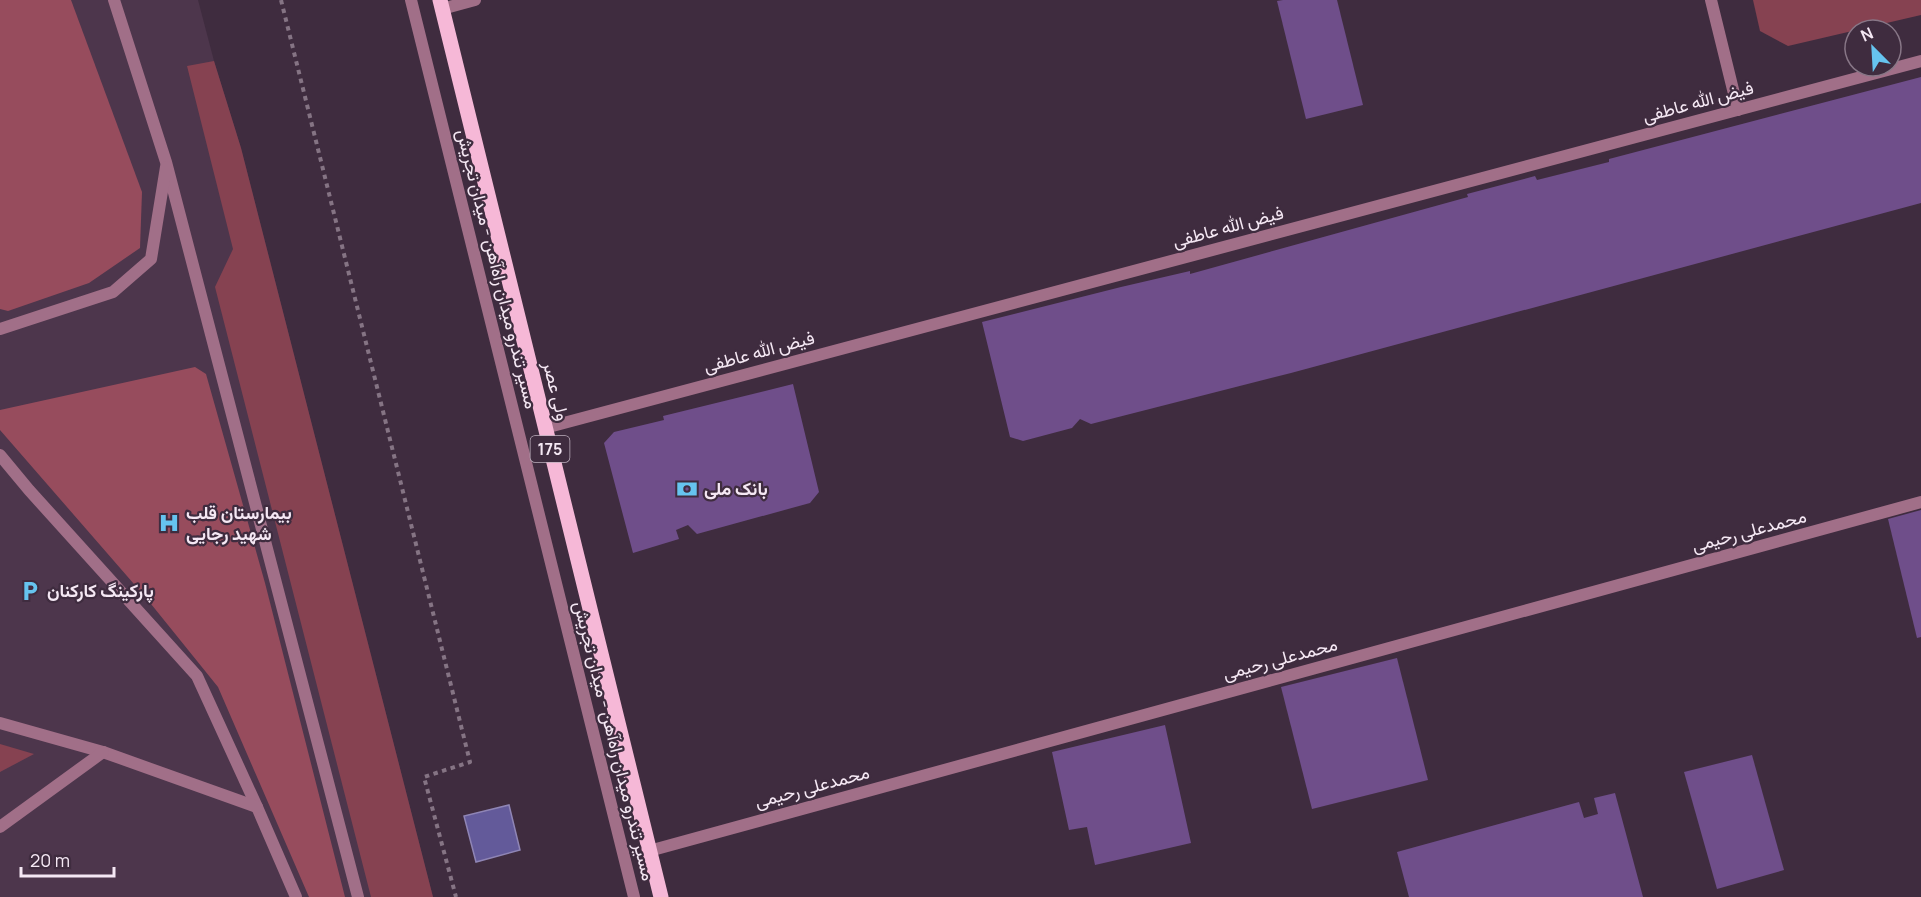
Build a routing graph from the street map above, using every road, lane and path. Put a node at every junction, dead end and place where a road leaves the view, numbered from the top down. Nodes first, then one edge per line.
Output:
1 (114, 0) edge
2 (280, 0) edge
3 (411, 0) edge
4 (476, 0) edge
5 (1711, 0) edge
6 (441, 4) edge
7 (1921, 61) edge
8 (1738, 110) junction
9 (166, 162) junction
10 (0, 329) edge
11 (545, 428) junction
12 (0, 455) edge
13 (1921, 502) edge
14 (0, 723) edge
15 (103, 752) junction
16 (257, 807) junction
17 (0, 827) edge
18 (650, 850) junction
19 (296, 897) edge
20 (358, 897) edge
21 (456, 897) edge
22 (634, 897) edge
23 (661, 897) edge

1 - 9 street
2 - 21 path
3 - 22 street, مسیر تندرو میدان راه‌آهن - میدان تجریش
4 - 6 street
5 - 8 street
6 - 11 main road, ولی عصر / 175
7 - 8 street, فیض الله عاطفی
8 - 11 street, فیض الله عاطفی
9 - 10 street
9 - 20 street
11 - 18 main road, ولی عصر / 175
12 - 16 street
13 - 18 street, محمدعلی رحیمی
14 - 15 street
15 - 16 street
15 - 17 street
16 - 19 street
18 - 23 main road, ولی عصر / 175

